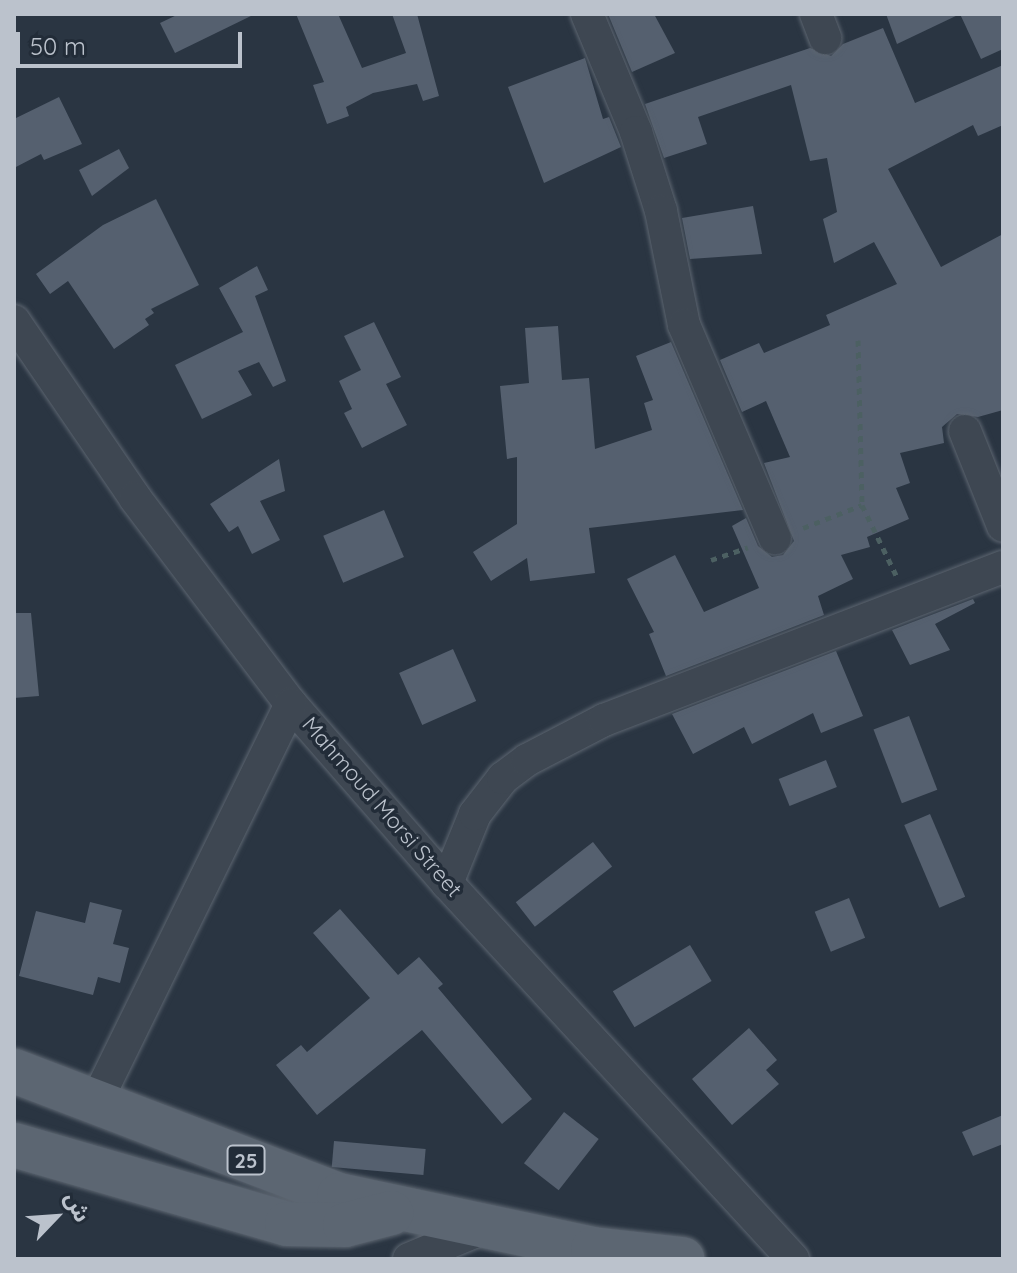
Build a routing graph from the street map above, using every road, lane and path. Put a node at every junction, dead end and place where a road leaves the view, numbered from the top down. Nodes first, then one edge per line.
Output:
1 (587, 14) edge
2 (14, 321) edge
3 (858, 340) dead end
4 (965, 431) dead end
5 (1003, 526) edge
6 (775, 538) dead end
7 (1003, 567) edge
8 (911, 606) junction
9 (291, 704) junction
10 (447, 883) junction
11 (14, 1071) edge
12 (96, 1102) junction
13 (14, 1145) edge
14 (401, 1210) junction
15 (484, 1228) junction
16 (409, 1259) edge
17 (682, 1259) edge
18 (793, 1259) edge

1 - 6 street
2 - 9 street, Mahmoud Morsi Street
3 - 8 path
4 - 5 street
7 - 8 street
8 - 10 street
9 - 10 street, Mahmoud Morsi Street
9 - 12 street
10 - 18 street, Mahmoud Morsi Street
11 - 12 main road, 25
12 - 14 main road, 25
13 - 14 main road
14 - 15 main road, 25
15 - 16 street
15 - 17 main road, 25

